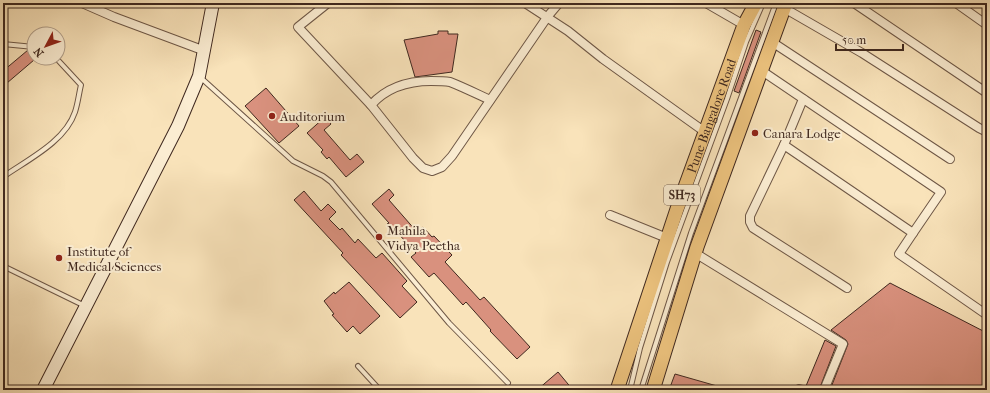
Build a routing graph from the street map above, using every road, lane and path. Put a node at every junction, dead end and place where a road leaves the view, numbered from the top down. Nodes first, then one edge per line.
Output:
1 (82, 3) edge
2 (213, 3) edge
3 (328, 3) edge
4 (525, 3) edge
5 (559, 3) edge
6 (706, 3) edge
7 (756, 3) edge
8 (763, 3) edge
9 (854, 3) edge
10 (956, 3) edge
11 (782, 5) edge
12 (548, 16) junction
13 (987, 24) edge
14 (744, 25) junction
15 (772, 42) junction
16 (3, 44) edge
17 (26, 46) edge
18 (205, 51) junction
19 (64, 66) edge
20 (762, 71) junction
21 (199, 76) junction
22 (987, 93) edge
23 (803, 99) junction
24 (490, 100) junction
25 (371, 106) junction
26 (705, 132) junction
27 (987, 132) edge
28 (784, 145) junction
29 (950, 159) dead end
30 (3, 176) edge
31 (610, 215) dead end
32 (913, 233) junction
33 (667, 238) junction
34 (695, 253) junction
35 (3, 266) edge
36 (847, 288) dead end
37 (85, 306) junction
38 (987, 315) edge
39 (358, 366) dead end
40 (508, 383) dead end
41 (43, 390) edge
42 (380, 390) edge
43 (618, 390) edge
44 (630, 390) edge
45 (642, 390) edge
46 (652, 390) edge
47 (824, 390) edge

1 - 18 street
2 - 18 street
3 - 25 street
4 - 12 street
5 - 12 street
6 - 14 street
7 - 14 main road, Pune Bangalore Road / SH73
8 - 44 lane
9 - 22 street
10 - 13 street
11 - 15 main road, SH73
11 - 27 street
11 - 45 lane
12 - 24 street
12 - 26 street
14 - 26 main road, Pune Bangalore Road / SH73
15 - 20 main road, SH73
15 - 29 street
16 - 17 lane
18 - 21 street
19 - 30 lane
20 - 23 street
20 - 34 main road, SH73
21 - 37 street
21 - 40 lane
23 - 28 street
23 - 32 street
24 - 25 street
24 - 25 street
26 - 33 main road, Pune Bangalore Road / SH73
28 - 32 street
28 - 36 street
31 - 33 street
32 - 38 street
33 - 43 main road, Pune Bangalore Road / SH73
34 - 46 main road, SH73
34 - 47 street
35 - 37 lane
37 - 41 street
39 - 42 lane

